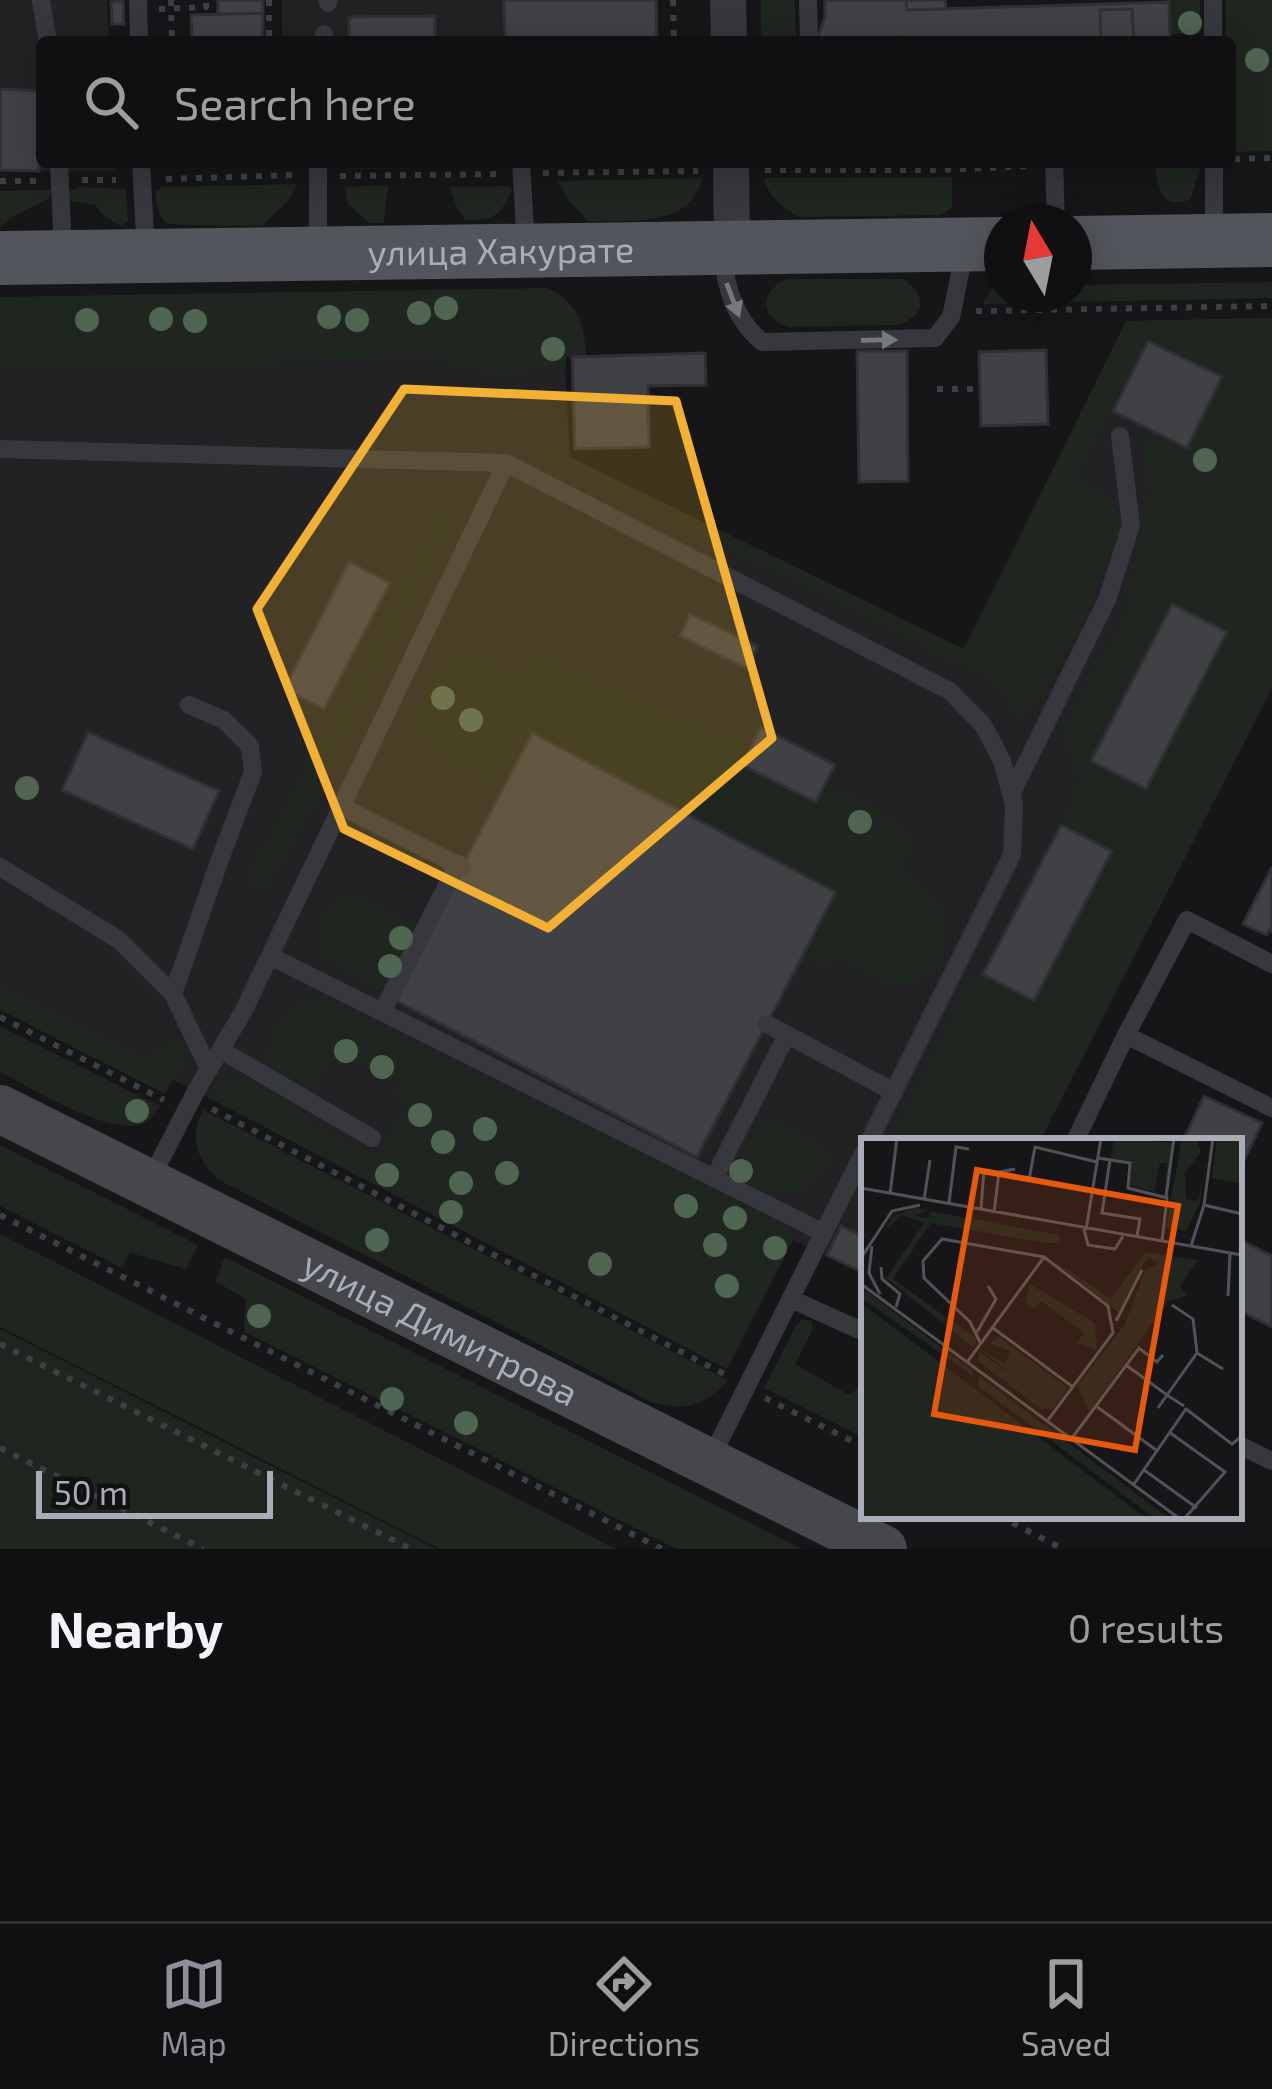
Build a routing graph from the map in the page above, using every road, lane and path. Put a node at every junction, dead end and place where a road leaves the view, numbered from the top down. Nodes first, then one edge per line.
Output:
1 (41, 0) edge
2 (171, 0) edge
3 (206, 0) edge
4 (269, 0) edge
5 (673, 0) edge
6 (728, 0) edge
7 (808, 0) edge
8 (1213, 0) edge
9 (138, 5) edge
10 (47, 36) edge
11 (139, 36) edge
12 (172, 36) edge
13 (269, 36) edge
14 (674, 36) edge
15 (729, 36) edge
16 (809, 36) edge
17 (1214, 36) edge
18 (1272, 158) edge
19 (1236, 159) edge
20 (522, 168) edge
21 (731, 168) edge
22 (836, 168) edge
23 (973, 168) edge
24 (1054, 168) edge
25 (1214, 168) edge
26 (318, 169) edge
27 (59, 171) edge
28 (141, 171) edge
29 (0, 181) edge
30 (1055, 204) edge
31 (1272, 240) edge
32 (1214, 241) junction
33 (1092, 243) edge
34 (984, 244) edge
35 (726, 248) junction
36 (526, 252) junction
37 (318, 255) junction
38 (0, 258) edge
39 (63, 258) junction
40 (147, 258) junction
41 (1272, 306) edge
42 (982, 311) dead end
43 (937, 389) dead end
44 (980, 389) dead end
45 (1120, 436) dead end
46 (0, 449) edge
47 (506, 463) junction
48 (189, 705) dead end
49 (1011, 794) junction
50 (342, 807) junction
51 (0, 866) edge
52 (270, 956) junction
53 (1272, 964) edge
54 (173, 994) junction
55 (382, 1012) junction
56 (0, 1017) edge
57 (766, 1024) dead end
58 (787, 1035) junction
59 (1126, 1035) junction
60 (220, 1050) junction
61 (209, 1069) junction
62 (894, 1091) junction
63 (190, 1103) junction
64 (1272, 1108) edge
65 (0, 1109) edge
66 (372, 1138) dead end
67 (870, 1138) edge
68 (1076, 1138) edge
69 (861, 1158) edge
70 (714, 1178) junction
71 (148, 1185) junction
72 (0, 1215) edge
73 (824, 1233) junction
74 (791, 1299) junction
75 (861, 1331) edge
76 (0, 1344) edge
77 (747, 1387) junction
78 (861, 1446) edge
79 (1242, 1446) edge
80 (0, 1448) edge
81 (1272, 1461) edge
82 (709, 1463) junction
83 (1005, 1519) edge
84 (879, 1541) edge
85 (203, 1549) edge
86 (411, 1549) edge
87 (662, 1549) edge
88 (1063, 1549) edge

1 - 10 lane
2 - 12 path
3 - 9 path
4 - 13 path
5 - 14 path
6 - 15 street
7 - 16 lane
8 - 17 lane
9 - 11 lane
18 - 19 path
20 - 26 path
20 - 36 lane
21 - 35 street
22 - 23 path
24 - 30 lane
25 - 32 lane
26 - 28 path
26 - 37 lane
27 - 28 path
27 - 29 path
27 - 39 lane
28 - 40 lane
31 - 32 main road
32 - 33 main road
34 - 35 main road, улица Хакурате
35 -> 34 lane
35 - 36 main road, улица Хакурате
36 - 37 main road, улица Хакурате
37 - 40 main road, улица Хакурате
38 - 39 main road, улица Хакурате
39 - 40 main road, улица Хакурате
41 - 42 path
43 - 44 path
45 - 49 lane
46 - 47 lane
47 - 49 lane
47 - 50 lane
48 - 54 lane
49 - 62 lane
50 - 52 lane
50 - 55 lane
51 - 54 lane
52 - 55 lane
52 - 60 lane
53 - 59 lane
54 - 61 lane
55 - 70 lane
56 - 63 path
57 - 58 lane
58 - 62 lane
58 - 70 lane
59 - 64 lane
59 - 68 lane
60 - 61 lane
60 - 66 lane
61 - 63 lane
62 - 67 lane
63 - 71 lane
63 - 77 path
65 - 71 main road, улица Димитрова
69 - 73 lane
70 - 73 lane
71 - 82 main road, улица Димитрова
72 - 87 path
73 - 74 lane
74 - 75 lane
74 - 77 lane
76 - 86 path
77 - 78 path
77 - 82 lane
79 - 81 lane
80 - 85 path
82 - 84 main road, улица Димитрова
83 - 88 path

